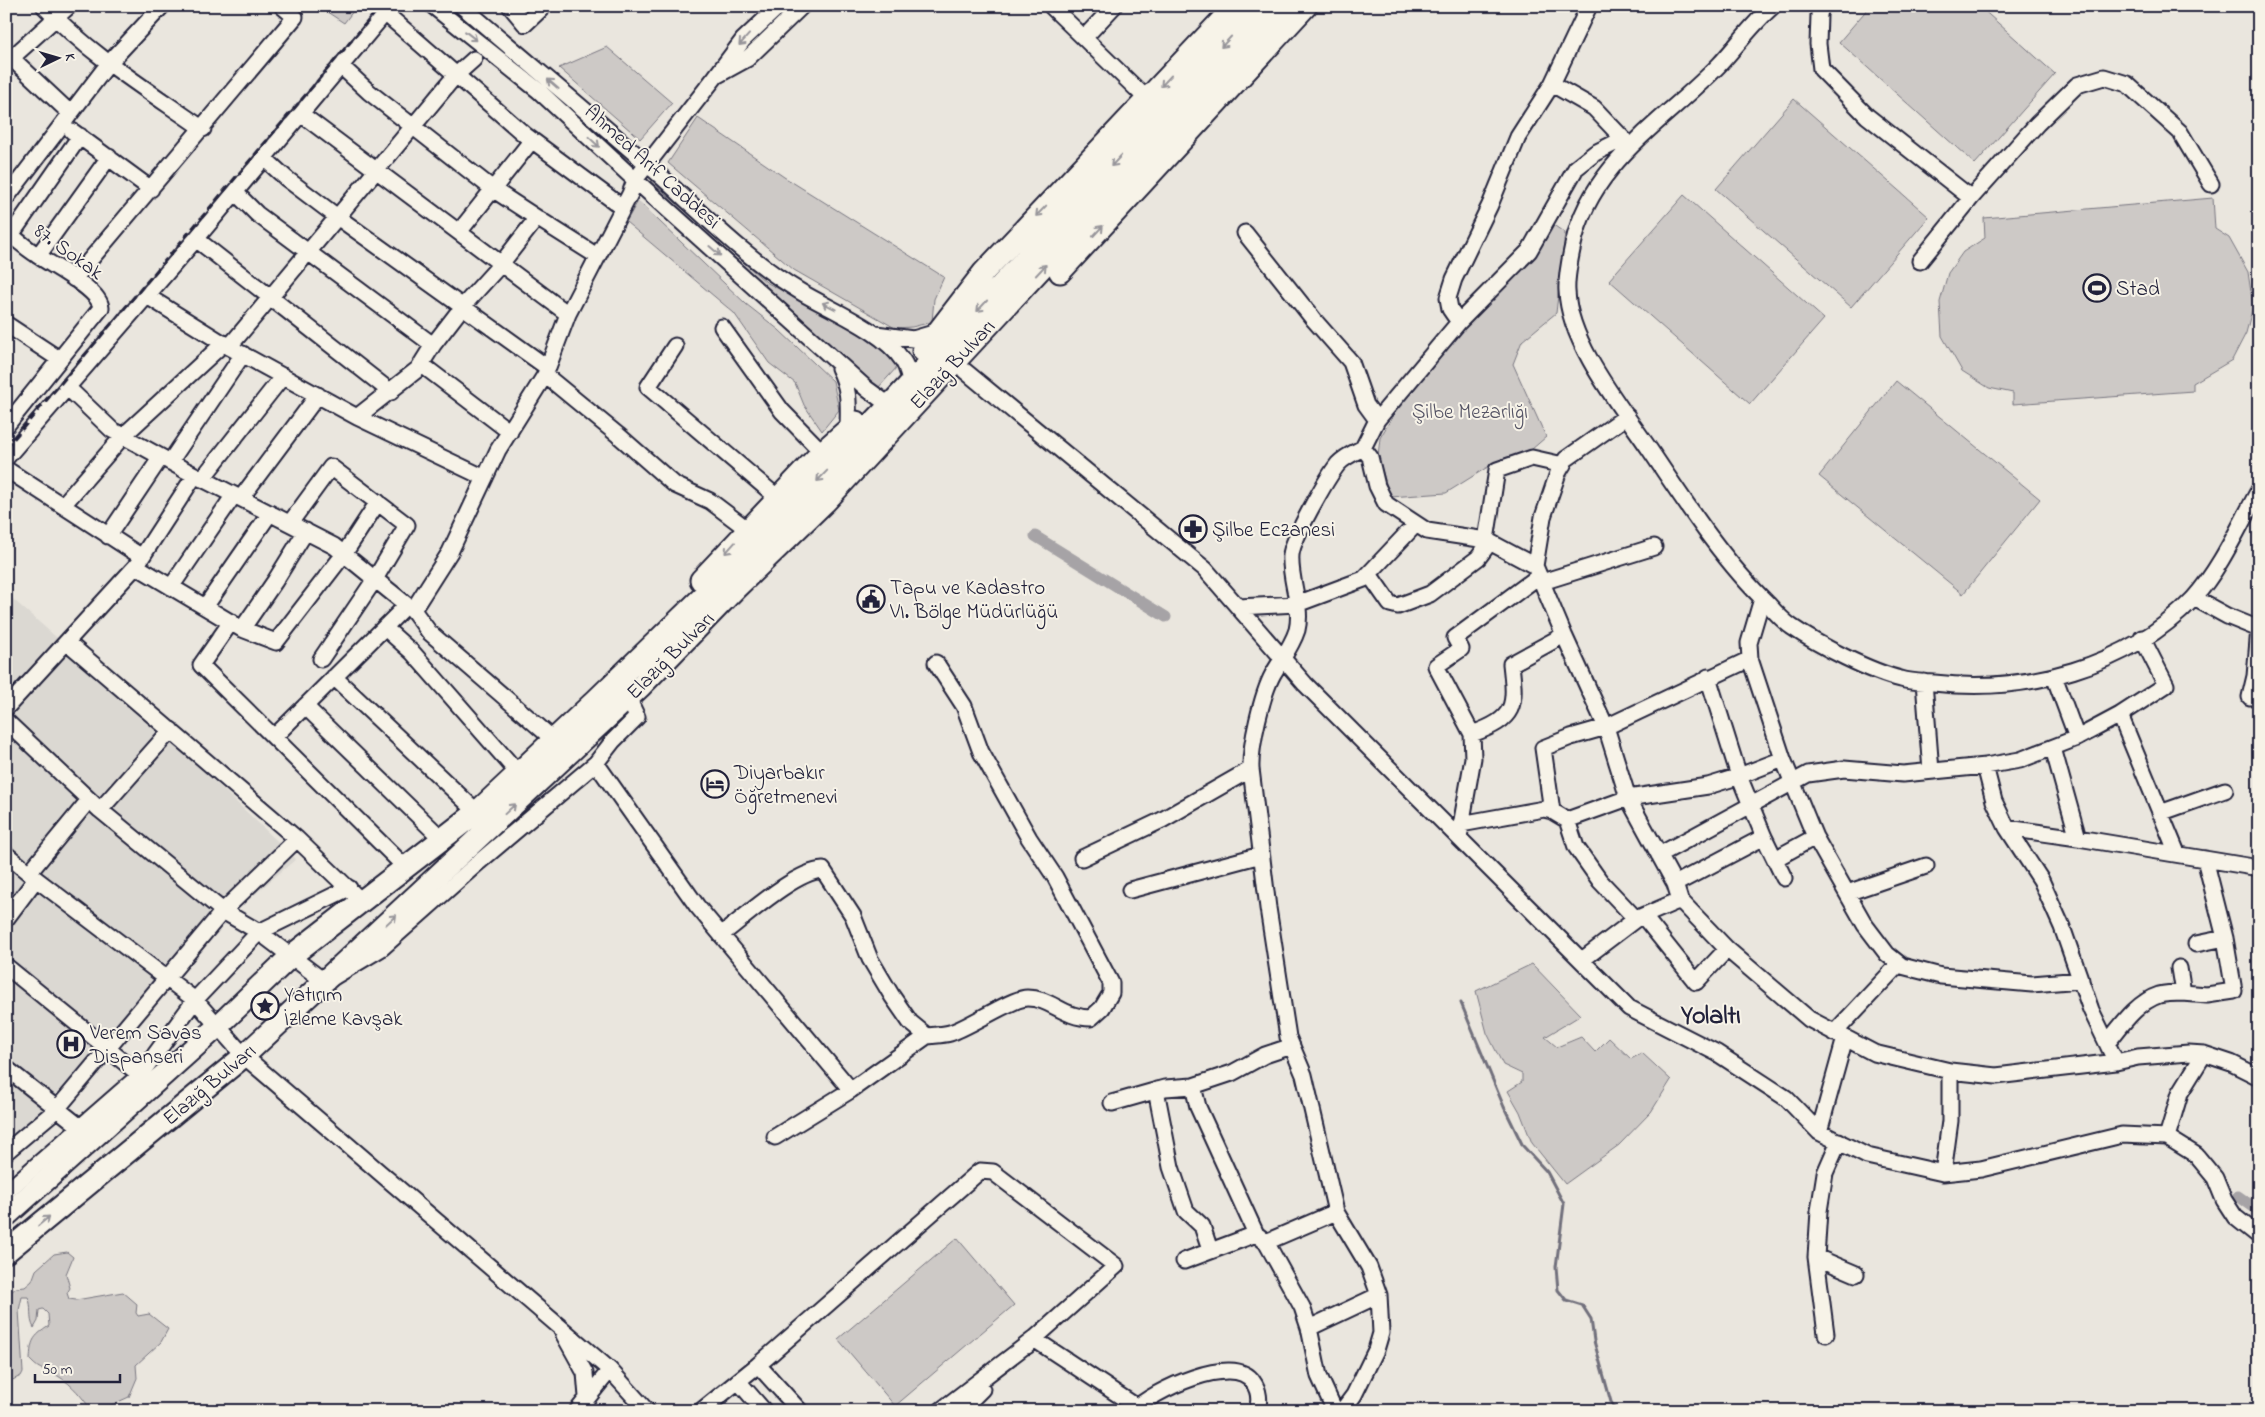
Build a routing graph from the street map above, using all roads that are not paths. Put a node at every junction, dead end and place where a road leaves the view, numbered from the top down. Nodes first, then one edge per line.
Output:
1 (44, 6) edge
2 (69, 6) edge
3 (162, 6) edge
4 (282, 6) edge
5 (432, 6) edge
6 (462, 6) edge
7 (510, 6) edge
8 (544, 6) edge
9 (779, 6) edge
10 (802, 6) edge
11 (1052, 6) edge
12 (1114, 6) edge
13 (1235, 6) edge
14 (1259, 6) edge
15 (1284, 6) edge
16 (1306, 6) edge
17 (1589, 6) edge
18 (1773, 6) edge
19 (1821, 6) edge
20 (388, 10) edge
21 (56, 19) junction
22 (1084, 38) junction
23 (8, 58) edge
24 (474, 59) dead end
25 (109, 63) junction
26 (341, 66) junction
27 (455, 76) junction
28 (716, 76) junction
29 (1552, 84) junction
30 (1228, 92) junction
31 (1148, 100) junction
32 (302, 114) junction
33 (66, 119) junction
34 (414, 126) junction
35 (203, 129) junction
36 (80, 136) junction
37 (1162, 139) junction
38 (532, 140) junction
39 (1627, 143) junction
40 (109, 157) junction
41 (264, 158) junction
42 (647, 164) junction
43 (376, 169) junction
44 (635, 180) junction
45 (2211, 184) dead end
46 (151, 189) junction
47 (494, 190) junction
48 (236, 193) junction
49 (6, 198) edge
50 (1971, 198) junction
51 (622, 207) junction
52 (336, 216) junction
53 (537, 218) junction
54 (460, 232) junction
55 (8, 233) edge
56 (1245, 233) dead end
57 (196, 239) junction
58 (306, 252) junction
59 (38, 256) junction
60 (597, 256) junction
61 (1920, 261) dead end
62 (501, 264) junction
63 (74, 279) junction
64 (146, 296) junction
65 (269, 298) junction
66 (463, 306) junction
67 (568, 314) junction
68 (1459, 322) junction
69 (6, 324) edge
70 (722, 327) dead end
71 (870, 332) junction
72 (938, 332) junction
73 (227, 345) junction
74 (433, 345) junction
75 (675, 346) dead end
76 (243, 354) junction
77 (59, 359) junction
78 (421, 364) junction
79 (838, 364) junction
80 (547, 371) junction
81 (965, 371) junction
82 (283, 376) junction
83 (909, 377) junction
84 (67, 387) junction
85 (391, 392) junction
86 (318, 395) junction
87 (895, 404) junction
88 (1627, 416) junction
89 (357, 417) junction
90 (1377, 420) junction
91 (6, 426) edge
92 (510, 432) junction
93 (123, 436) junction
94 (848, 439) junction
95 (1363, 448) junction
96 (822, 452) junction
97 (6, 458) edge
98 (165, 459) junction
99 (1563, 465) junction
100 (6, 469) edge
101 (198, 477) junction
102 (485, 478) junction
103 (2259, 490) edge
104 (238, 496) junction
105 (778, 498) junction
106 (378, 502) junction
107 (63, 505) junction
108 (270, 513) junction
109 (290, 523) junction
110 (1416, 524) junction
111 (747, 529) junction
112 (306, 531) junction
113 (108, 536) junction
114 (1488, 541) junction
115 (1654, 547) dead end
116 (344, 554) junction
117 (139, 561) junction
118 (1369, 574) junction
119 (1539, 575) junction
120 (375, 579) junction
121 (171, 587) junction
122 (2194, 598) junction
123 (1762, 599) junction
124 (1297, 604) junction
125 (205, 607) junction
126 (1238, 607) junction
127 (410, 608) junction
128 (236, 625) junction
129 (384, 628) junction
130 (2259, 629) edge
131 (1564, 635) junction
132 (2142, 638) junction
133 (67, 642) junction
134 (644, 653) junction
135 (321, 658) dead end
136 (1283, 659) junction
137 (1750, 659) junction
138 (667, 660) junction
139 (936, 663) dead end
140 (2054, 676) junction
141 (334, 677) junction
142 (1708, 677) junction
143 (1924, 682) junction
144 (2250, 697) dead end
145 (628, 698) junction
146 (305, 706) junction
147 (6, 708) edge
148 (2120, 715) junction
149 (6, 721) edge
150 (1606, 727) junction
151 (171, 730) junction
152 (1472, 734) junction
153 (274, 737) junction
154 (2076, 738) junction
155 (553, 739) junction
156 (2053, 748) junction
157 (1783, 759) junction
158 (596, 763) junction
159 (1985, 766) junction
160 (1251, 769) junction
161 (1931, 771) junction
162 (519, 774) junction
163 (1739, 776) junction
164 (1791, 782) junction
165 (2225, 790) dead end
166 (1628, 798) junction
167 (94, 805) junction
168 (1750, 806) junction
169 (1552, 811) junction
170 (477, 812) junction
171 (2160, 813) junction
172 (1567, 820) junction
173 (2007, 828) junction
174 (1460, 830) junction
175 (1764, 837) junction
176 (1814, 837) junction
177 (2078, 838) junction
178 (297, 839) junction
179 (442, 839) junction
180 (6, 854) edge
181 (1659, 854) junction
182 (2177, 854) junction
183 (1261, 855) junction
184 (1082, 858) dead end
185 (2205, 859) junction
186 (1775, 860) junction
187 (1926, 866) dead end
188 (406, 868) junction
189 (2259, 868) edge
190 (32, 876) junction
191 (1784, 878) dead end
192 (1675, 884) junction
193 (1130, 890) dead end
194 (1847, 893) junction
195 (355, 894) junction
196 (1680, 900) junction
197 (223, 911) junction
198 (1640, 918) junction
199 (6, 919) edge
200 (259, 932) junction
201 (722, 935) junction
202 (2225, 938) junction
203 (2196, 944) dead end
204 (1728, 949) junction
205 (291, 956) junction
206 (1582, 960) junction
207 (1899, 964) junction
208 (6, 966) edge
209 (2179, 968) dead end
210 (166, 978) junction
211 (2081, 980) junction
212 (326, 982) junction
213 (2183, 993) junction
214 (194, 1000) junction
215 (217, 1027) junction
216 (927, 1036) junction
217 (1840, 1036) junction
218 (2107, 1043) junction
219 (1292, 1046) junction
220 (108, 1049) junction
221 (2204, 1054) junction
222 (244, 1056) junction
223 (2116, 1062) junction
224 (6, 1068) edge
225 (1950, 1072) junction
226 (140, 1075) junction
227 (2259, 1077) edge
228 (1193, 1086) junction
229 (851, 1090) junction
230 (1156, 1090) junction
231 (1112, 1103) dead end
232 (57, 1109) junction
233 (79, 1126) junction
234 (1819, 1132) junction
235 (776, 1137) dead end
236 (2167, 1137) junction
237 (1838, 1141) junction
238 (6, 1152) edge
239 (1943, 1173) junction
240 (7, 1190) edge
241 (1336, 1212) junction
242 (6, 1216) edge
243 (2259, 1236) edge
244 (1261, 1238) junction
245 (1210, 1250) junction
246 (6, 1252) edge
247 (1816, 1257) junction
248 (1184, 1262) dead end
249 (1856, 1274) dead end
250 (1379, 1295) junction
251 (558, 1326) junction
252 (1309, 1328) junction
253 (1826, 1334) dead end
254 (1034, 1339) junction
255 (758, 1365) junction
256 (610, 1370) junction
257 (738, 1381) junction
258 (588, 1397) junction
259 (642, 1408) edge
260 (1135, 1409) edge
261 (577, 1411) edge
262 (701, 1411) edge
263 (764, 1411) edge
264 (800, 1411) edge
265 (940, 1411) edge
266 (960, 1411) edge
267 (1257, 1411) edge
268 (1335, 1411) edge
269 (1342, 1411) edge

1 - 21 street
2 - 21 street
3 - 25 street
4 - 35 street
5 -> 44 street, Ahmed Arif Caddesi
42 -> 6 street, Ahmed Arif Caddesi
7 - 8 street
9 -> 28 street
10 - 28 street
11 - 22 street
12 - 22 street
13 -> 31 highway
14 -> 83 highway, Elazığ Bulvarı
15 - 37 highway, Elazığ Bulvarı
16 - 30 highway
17 - 29 street
18 - 39 street
19 - 50 street
20 - 26 street
20 - 27 street
21 - 23 street
21 - 25 street
22 - 31 street
23 - 33 street
24 - 27 street
25 - 33 street
25 - 35 street
26 - 32 street
26 - 34 street
27 - 34 street
27 - 38 street
28 - 42 street
29 - 39 street
29 - 68 street
30 - 37 highway
81 -> 30 highway
31 -> 72 highway
32 - 41 street
32 - 43 street
33 - 36 street
33 - 49 street
34 - 43 street
34 - 47 street
35 - 46 street
36 - 40 street
36 - 55 street
87 -> 37 highway, Elazığ Bulvarı
38 - 47 street
38 - 51 street
39 - 68 street
39 - 88 street
40 - 46 street
40 - 59 street
41 - 48 street
41 - 52 street
42 - 44 street
71 -> 42 street, Ahmed Arif Caddesi
43 - 52 street
43 - 54 street
44 - 51 street
44 -> 79 street, Ahmed Arif Caddesi
45 - 50 street
46 - 63 street
47 - 53 street
47 - 54 street
48 - 57 street
48 - 58 street
50 - 61 street
51 - 60 street
52 - 58 street
52 - 66 street
53 - 60 street
53 - 62 street
54 - 62 street
55 - 59 street, 87. Sokak
56 - 90 street
57 - 64 street
57 - 65 street
58 - 65 street
58 - 74 street
59 - 63 street, 87. Sokak
60 - 67 street
62 - 66 street
62 - 67 street
63 - 77 street, 87. Sokak
64 - 73 street
64 - 84 street
65 - 73 street
65 - 85 street
66 - 74 street
66 - 80 street
67 - 80 street
68 - 90 street
69 - 77 street
70 - 96 street
71 - 72 street, Ahmed Arif Caddesi
71 - 83 street, Ahmed Arif Caddesi
72 - 83 highway
73 - 76 street
73 - 93 street
74 - 78 street
75 - 105 street
76 - 82 street
76 - 98 street
77 - 91 street, 87. Sokak
78 - 85 street
78 - 92 street
79 - 87 street, Ahmed Arif Caddesi
79 - 94 street, Ahmed Arif Caddesi
80 - 92 street
80 - 111 street
81 - 126 street
81 - 138 highway
82 - 86 street
82 - 101 street
83 - 87 highway, Elazığ Bulvarı
84 - 93 street
84 - 97 street
85 - 89 street
86 - 89 street
86 - 104 street
87 - 94 highway, Elazığ Bulvarı
87 - 138 highway, Elazığ Bulvarı
88 - 99 street
88 - 123 street
89 - 102 street
90 - 95 street
92 - 102 street
93 - 98 street
93 - 107 street
94 - 96 highway
94 -> 134 highway, Elazığ Bulvarı
95 - 110 street
95 - 124 street
96 - 105 highway
98 - 101 street
98 - 113 street
99 - 114 street
99 - 119 street
100 - 107 street
101 - 104 street
101 - 117 street
102 - 127 street
103 - 122 street
104 - 108 street
104 - 121 street
105 - 111 highway
106 - 109 street
106 - 116 street
106 - 120 street
107 - 113 street
108 - 109 street
108 - 125 street
109 - 112 street
110 - 114 street
110 - 118 street
111 -> 134 highway
112 - 116 street
112 - 128 street
113 - 117 street
114 - 118 street
114 - 119 street
115 - 119 street
116 - 120 street
116 - 128 street
117 - 121 street
117 - 133 street
118 - 124 street
119 - 131 street
119 - 152 street
120 - 127 street
120 - 135 street
121 - 125 street
122 - 130 street
122 - 132 street
123 - 137 street
123 - 143 street
124 - 126 street
124 - 136 street
125 - 128 street
126 - 136 street
127 - 129 street
127 - 155 street
128 - 153 street
129 - 141 street
129 - 162 street
130 - 144 street
131 - 150 street
131 - 152 street
132 - 140 street
132 - 148 street
133 - 147 street
133 - 151 street
134 - 155 highway, Elazığ Bulvarı
136 - 160 street
136 - 174 street
137 - 142 street
137 - 157 street
138 - 145 highway, Elazığ Bulvarı
139 - 216 street
140 - 143 street
140 - 154 street
141 - 146 street
141 - 170 street
142 - 150 street
142 - 163 street
143 - 161 street
145 - 158 street
212 -> 145 highway, Elazığ Bulvarı
146 - 153 street
146 - 179 street
148 - 154 street
148 - 171 street
149 - 167 street
150 - 166 street
150 - 169 street
151 - 167 street
151 - 178 street
152 - 174 street
153 - 188 street
154 - 156 street
155 - 162 highway, Elazığ Bulvarı
156 - 159 street
156 - 177 street
157 - 163 street
157 - 164 street
158 - 201 street
158 - 212 street
159 - 161 street
159 - 173 street
160 - 183 street
160 - 184 street
161 - 164 street
162 - 170 highway, Elazığ Bulvarı
163 - 166 street
163 - 168 street
164 - 168 street
164 - 176 street
165 - 171 street
166 - 172 street
166 - 181 street
167 - 190 street
167 - 197 street
168 - 175 street
168 - 181 street
169 - 172 street
169 - 174 street
170 - 179 highway, Elazığ Bulvarı
171 - 182 street
172 - 198 street
173 - 177 street
173 - 211 street
174 - 206 street
175 - 186 street
175 - 192 street
176 - 186 street
176 - 194 street
177 - 182 street
178 - 195 street
178 - 197 street
179 - 188 highway, Elazığ Bulvarı
180 - 190 street
181 - 192 street
182 - 185 street
183 - 193 street
183 - 219 street
185 - 189 street
185 - 202 street
186 - 191 street
187 - 194 street
188 - 195 highway, Elazığ Bulvarı
190 - 199 street
190 - 210 street
192 - 196 street
194 - 207 street
195 - 200 street
195 - 205 highway, Elazığ Bulvarı
196 - 198 street
196 - 204 street
197 - 200 street
197 - 210 street
198 - 204 street
198 - 206 street
200 - 205 street
200 - 214 street
201 - 216 street
201 - 229 street
202 - 203 street
202 - 213 street
204 - 217 street
205 - 212 street
205 - 215 highway, Elazığ Bulvarı
206 - 234 street
207 - 211 street
207 - 217 street
208 - 220 street
209 - 213 street
210 - 214 street
210 - 220 street
211 - 218 street
212 - 222 highway, Elazığ Bulvarı
213 - 218 street
214 - 215 street
214 - 226 street
215 - 222 street
215 - 242 highway, Elazığ Bulvarı
216 - 229 street
217 - 225 street
217 - 234 street
218 - 223 street
219 - 228 street
219 - 241 street
220 - 226 street
220 - 232 street
221 - 223 street
221 - 227 street
221 - 236 street
246 -> 222 highway, Elazığ Bulvarı
222 - 251 street
223 - 225 street
224 - 232 street
225 - 239 street
226 - 233 street
228 - 230 street
228 - 244 street
229 - 235 street
230 - 231 street
230 - 245 street
232 - 233 street
232 - 238 street
233 - 240 street
234 - 237 street
236 - 239 street
236 - 243 street
237 - 239 street
237 - 247 street
241 - 244 street
241 - 250 street
244 - 245 street
244 - 252 street
245 - 248 street
247 - 249 street
247 - 253 street
250 - 252 street
250 - 269 street
251 - 256 street
251 - 258 street
252 - 268 street
254 - 255 street
254 - 260 street
254 - 265 street
254 - 266 street
255 - 257 street
255 - 264 street
256 - 258 street
256 - 259 street
257 - 262 street
257 - 263 street
258 - 261 street
260 - 267 street

